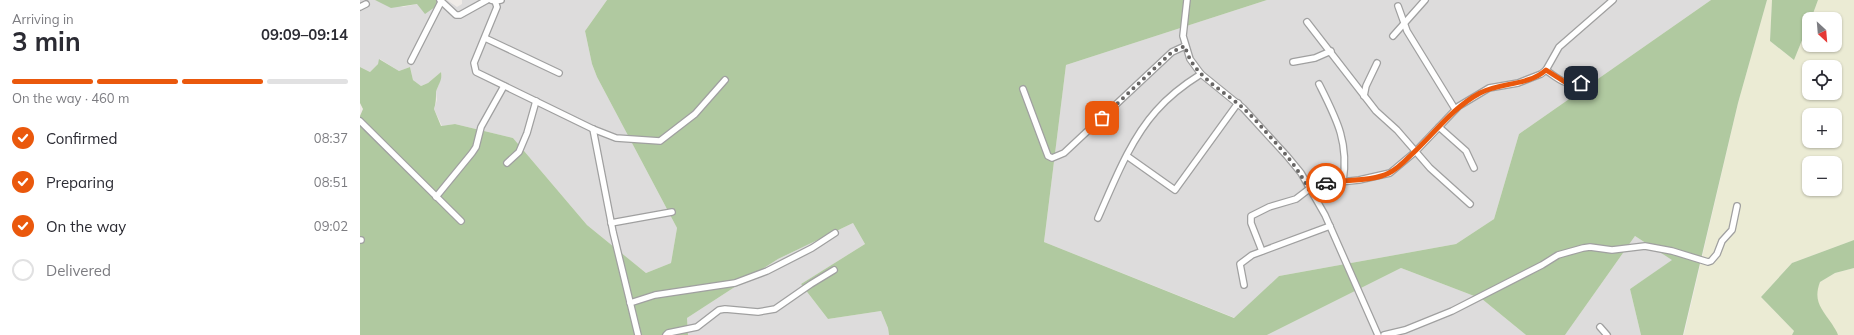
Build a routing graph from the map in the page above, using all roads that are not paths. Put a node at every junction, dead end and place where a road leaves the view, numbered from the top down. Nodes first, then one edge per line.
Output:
1 (487, 0) edge
2 (496, 0) edge
3 (1187, 0) edge
4 (1425, 0) edge
5 (1613, 0) edge
6 (440, 1) edge
7 (366, 4) dead end
8 (1398, 6) dead end
9 (360, 7) edge
10 (1307, 22) dead end
11 (1404, 23) junction
12 (1393, 36) dead end
13 (485, 38) junction
14 (1185, 46) junction
15 (1331, 52) junction
16 (411, 61) dead end
17 (1293, 62) dead end
18 (1377, 63) dead end
19 (1546, 70) junction
20 (559, 73) dead end
21 (1201, 74) junction
22 (725, 80) dead end
23 (1588, 81) dead end
24 (1319, 84) dead end
25 (504, 86) junction
26 (1024, 89) dead end
27 (1364, 96) junction
28 (536, 101) junction
29 (1238, 103) junction
30 (1455, 109) junction
31 (360, 121) edge
32 (1439, 127) junction
33 (593, 129) junction
34 (1415, 152) junction
35 (1127, 156) junction
36 (507, 163) dead end
37 (1474, 168) dead end
38 (1343, 182) junction
39 (1309, 190) junction
40 (436, 197) junction
41 (1470, 204) dead end
42 (1737, 206) dead end
43 (672, 212) dead end
44 (1098, 218) dead end
45 (460, 221) dead end
46 (611, 223) junction
47 (1330, 226) junction
48 (835, 233) dead end
49 (1262, 251) junction
50 (834, 270) dead end
51 (1244, 285) dead end
52 (630, 303) junction
53 (1600, 327) dead end
54 (638, 335) edge
55 (666, 335) edge
56 (1378, 335) edge
57 (1384, 335) edge
58 (1606, 335) edge

1 - 6 street
2 - 13 street
3 - 14 street
4 - 11 street
5 - 19 street
6 - 16 street
7 - 9 street
8 - 11 street
10 - 15 street
11 - 12 street
11 - 30 street
13 - 20 street
13 - 25 street
14 - 21 street
14 - 26 street
15 - 17 street
15 - 27 street
18 - 27 street
19 - 23 street
19 - 30 street
21 - 29 street
21 - 35 street
22 - 33 street
24 - 38 street
25 - 28 street
25 - 40 street
27 - 34 street
28 - 33 street
28 - 36 street
29 - 35 street
29 - 39 street
30 - 32 street
31 - 40 street
32 - 34 street
32 - 37 street
33 - 46 street
34 - 38 street
34 - 41 street
35 - 44 street
38 - 39 street
39 - 47 street
39 - 49 street
40 - 45 street
42 - 57 street
43 - 46 street
46 - 52 street
47 - 49 street
47 - 56 street
48 - 52 street
49 - 51 street
50 - 55 street
52 - 54 street
53 - 58 street

